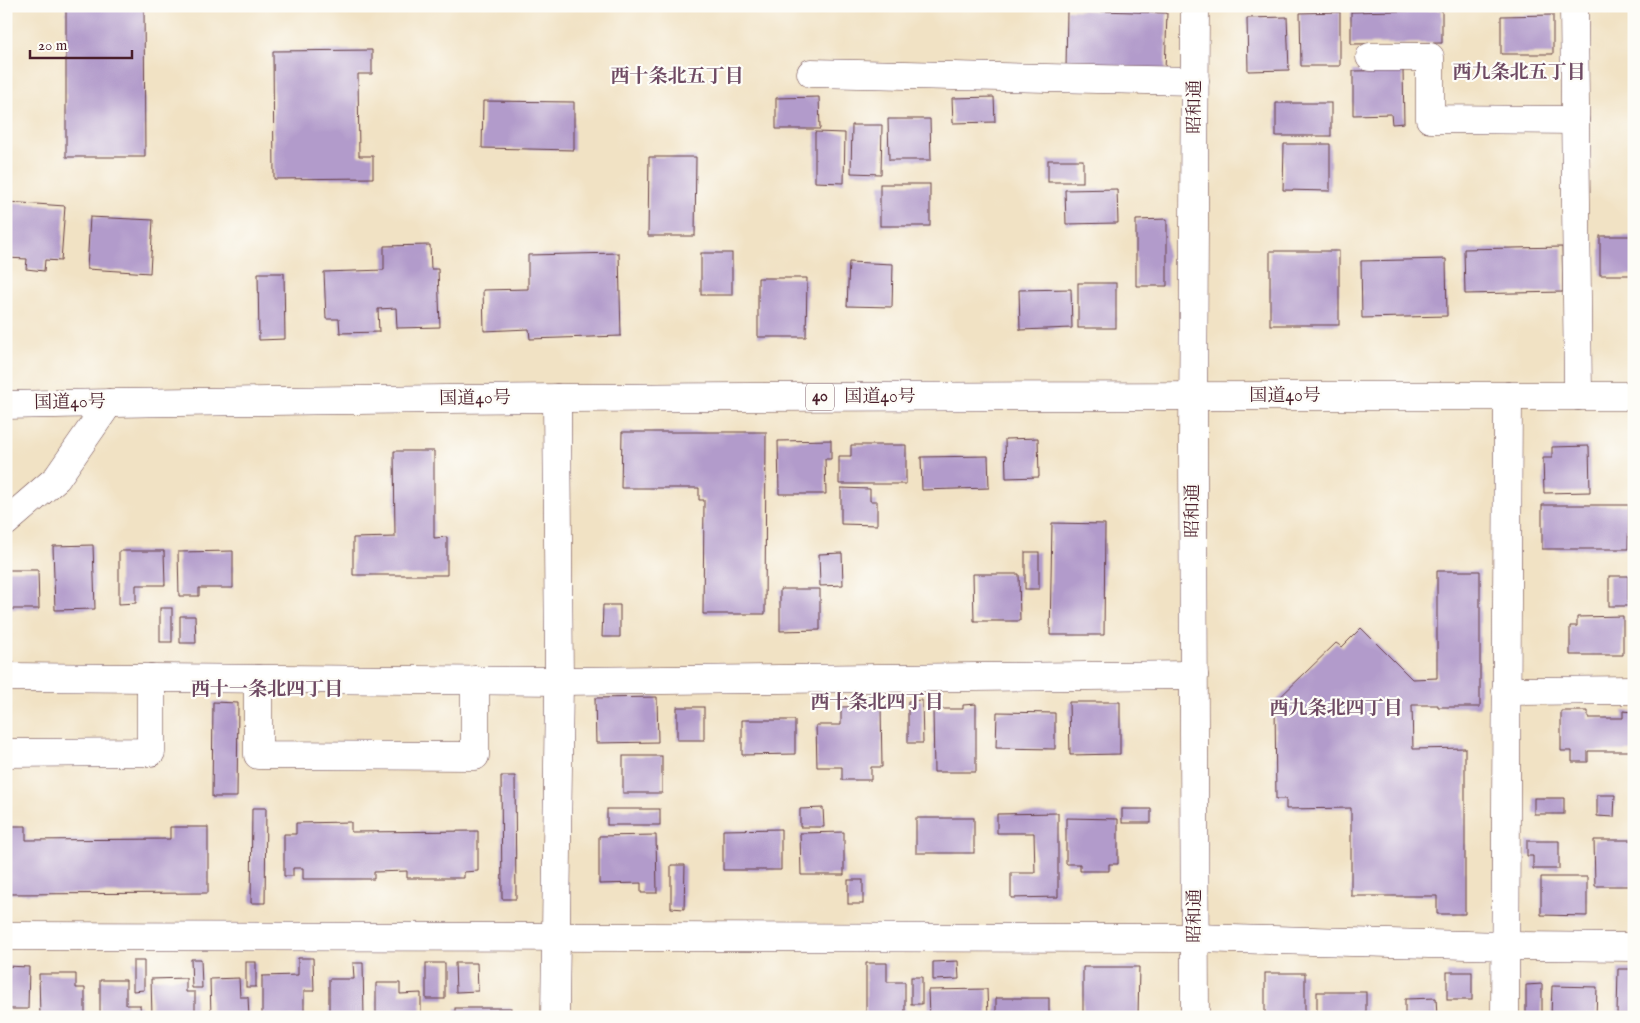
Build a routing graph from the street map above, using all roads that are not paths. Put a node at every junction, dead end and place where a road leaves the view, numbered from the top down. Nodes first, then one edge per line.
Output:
1 (1195, 6) edge
2 (1574, 6) edge
3 (1370, 57) dead end
4 (811, 73) dead end
5 (1196, 82) junction
6 (1575, 120) junction
7 (1193, 395) junction
8 (1508, 396) junction
9 (1578, 396) junction
10 (1634, 396) edge
11 (557, 398) junction
12 (110, 403) junction
13 (6, 404) edge
14 (6, 522) edge
15 (1194, 675) junction
16 (6, 677) edge
17 (151, 678) junction
18 (258, 679) junction
19 (475, 680) junction
20 (559, 681) junction
21 (1634, 690) edge
22 (1506, 691) junction
23 (6, 753) edge
24 (6, 936) edge
25 (555, 936) junction
26 (1195, 938) junction
27 (1506, 946) junction
28 (1634, 947) edge
29 (555, 1017) edge
30 (1195, 1017) edge
31 (1505, 1017) edge

1 - 5 main road, 昭和通
2 - 6 main road
3 - 6 main road
4 - 5 main road
5 - 7 main road, 昭和通
6 - 9 main road
7 - 8 main road, 国道40号 / 40
7 - 11 main road, 国道40号 / 40
7 - 15 main road, 昭和通
8 - 9 main road, 国道40号 / 40
8 - 22 main road
9 - 10 main road, 国道40号 / 40
11 - 12 main road, 国道40号 / 40
11 - 20 main road
12 - 13 main road, 国道40号 / 40
12 - 14 main road
15 - 20 main road
15 - 26 main road, 昭和通
16 - 17 main road
17 - 18 main road
17 - 23 main road
18 - 19 main road
18 - 19 main road
19 - 20 main road
20 - 25 main road
21 - 22 main road
22 - 27 main road
24 - 25 main road
25 - 26 main road
25 - 29 main road
26 - 27 main road
26 - 30 main road, 昭和通
27 - 28 main road
27 - 31 main road

